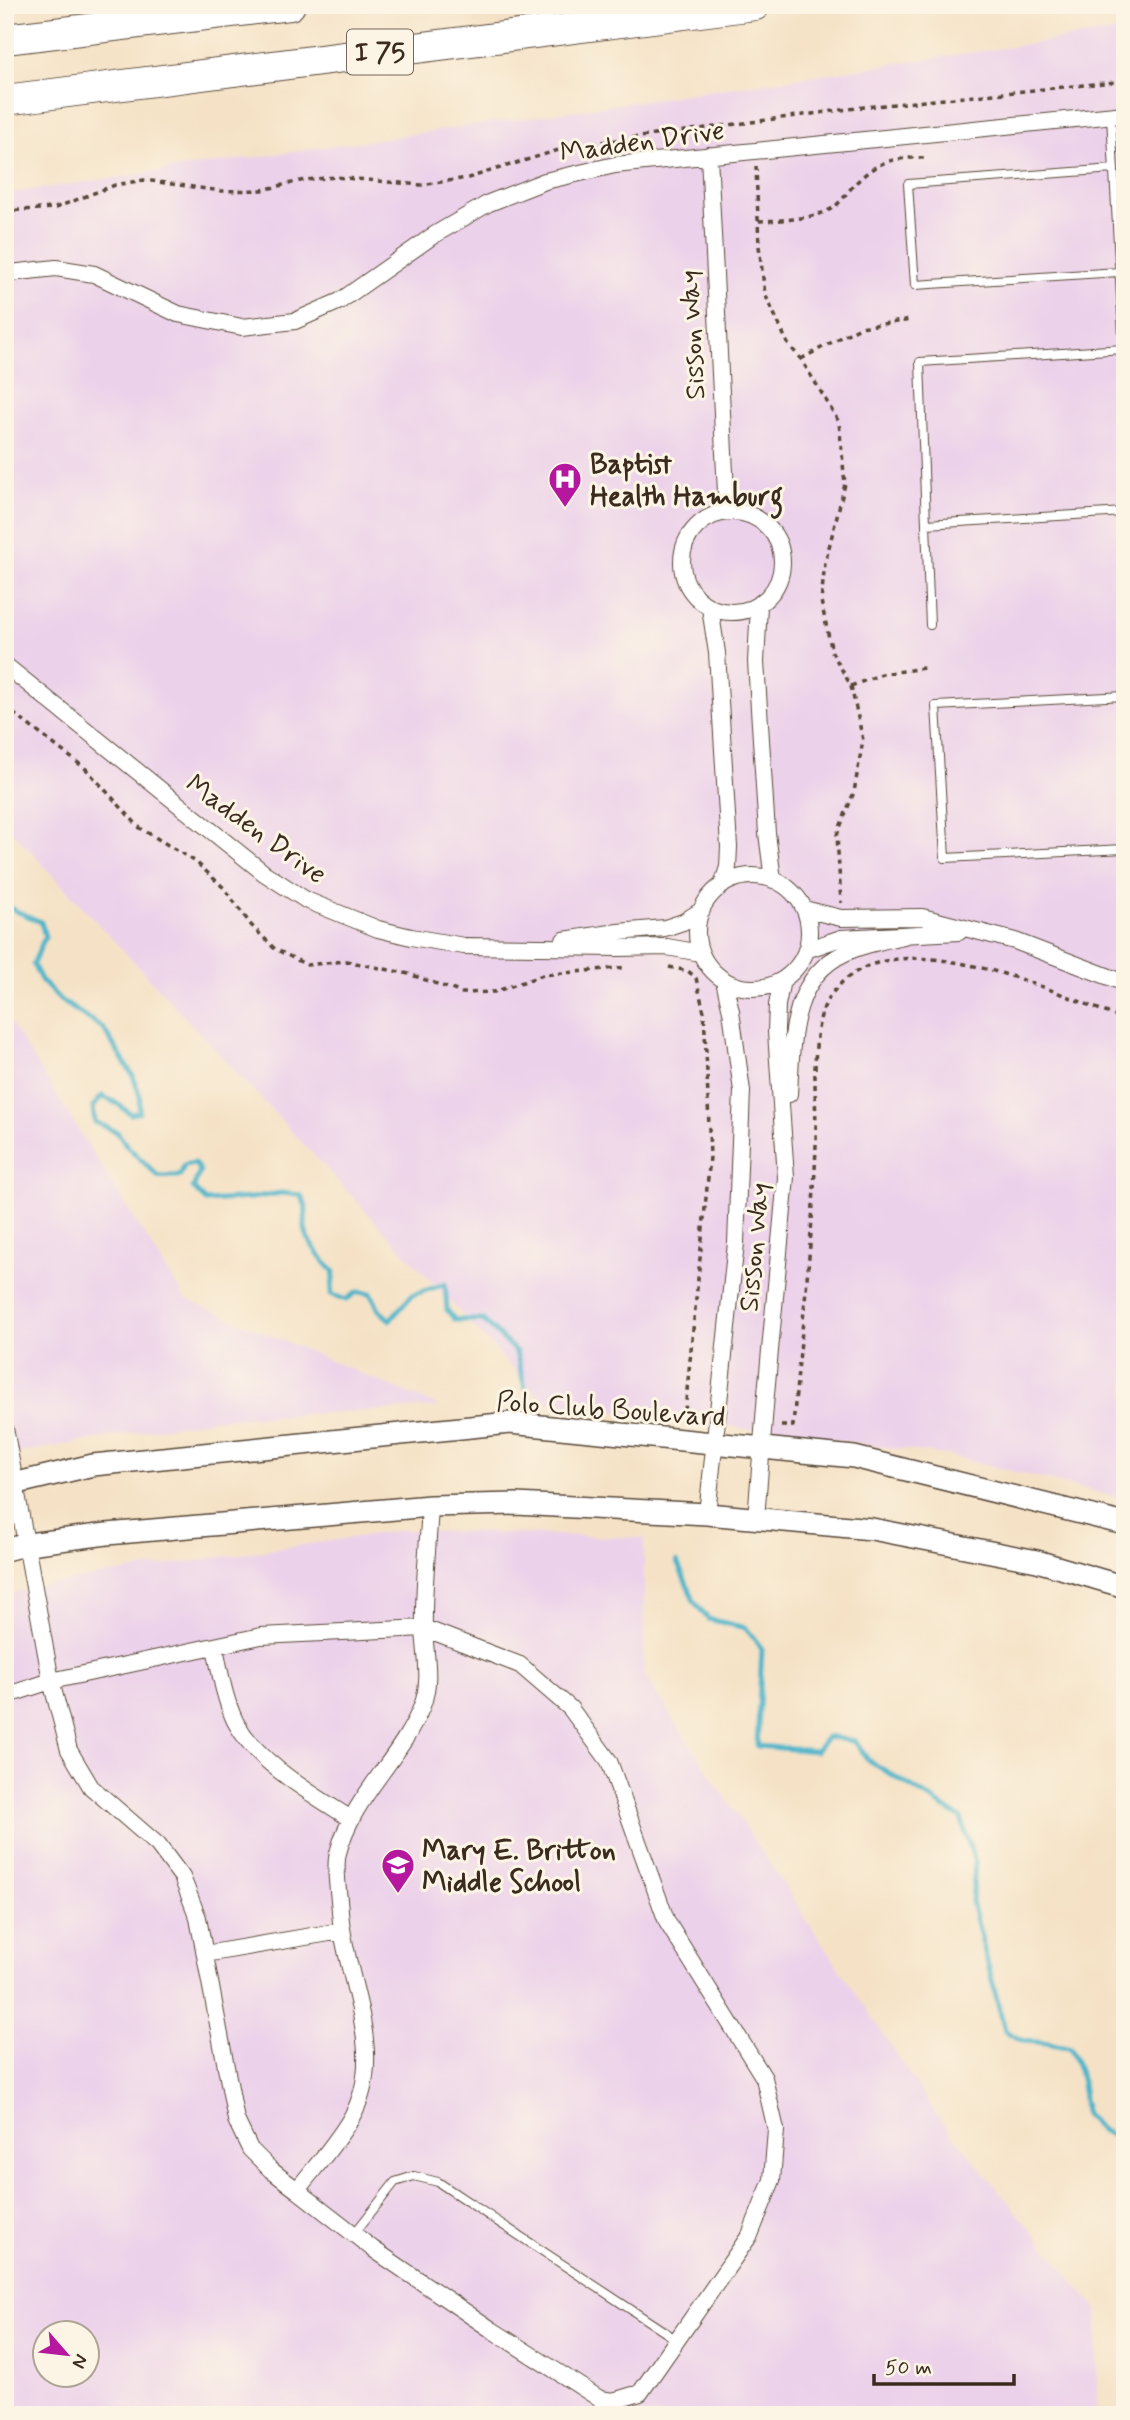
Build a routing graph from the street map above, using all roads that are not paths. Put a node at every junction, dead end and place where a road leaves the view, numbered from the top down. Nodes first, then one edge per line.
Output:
1 (290, 5) edge
2 (755, 5) edge
3 (150, 22) junction
4 (5, 30) edge
5 (5, 39) edge
6 (5, 100) edge
7 (1118, 115) edge
8 (709, 155) junction
9 (1114, 169) junction
10 (1119, 272) junction
11 (5, 276) edge
12 (1124, 349) edge
13 (1125, 372) edge
14 (727, 512) junction
15 (1125, 512) edge
16 (926, 524) junction
17 (759, 605) junction
18 (710, 608) junction
19 (930, 625) dead end
20 (5, 665) edge
21 (1125, 696) edge
22 (1125, 849) edge
23 (773, 880) junction
24 (722, 886) junction
25 (702, 909) junction
26 (804, 909) junction
27 (971, 931) junction
28 (907, 935) junction
29 (517, 947) junction
30 (806, 950) junction
31 (701, 953) junction
32 (724, 981) junction
33 (782, 981) junction
34 (1125, 983) edge
35 (786, 1177) junction
36 (5, 1428) edge
37 (715, 1434) junction
38 (763, 1448) junction
39 (10, 1485) edge
40 (430, 1506) junction
41 (707, 1514) junction
42 (757, 1518) junction
43 (1125, 1524) edge
44 (28, 1544) junction
45 (5, 1550) edge
46 (1125, 1587) edge
47 (424, 1628) junction
48 (215, 1647) junction
49 (51, 1681) junction
50 (5, 1696) edge
51 (351, 1819) junction
52 (341, 1931) junction
53 (205, 1954) junction
54 (297, 2190) junction
55 (354, 2234) junction
56 (677, 2340) junction

1 - 3 highway
2 - 6 highway, I 75
3 - 4 highway
3 - 5 highway
7 - 8 street, Madden Drive
7 - 9 lane
8 - 11 street, Madden Drive
8 - 14 street, Sisson Way
9 - 10 lane
9 - 10 lane
10 - 12 lane
12 - 13 lane
12 - 16 lane
14 - 17 street
14 - 18 street
15 - 16 lane
16 - 19 lane
17 - 18 street
17 - 23 street
18 - 24 street
20 - 29 street, Madden Drive
21 - 22 lane
23 - 24 street
23 - 26 street
24 - 25 street
25 - 29 street, Madden Drive
25 - 31 street
26 - 27 street
26 - 30 street
27 - 28 street
27 - 34 street
28 - 30 street
28 - 35 street
29 - 31 street, Madden Drive
30 - 33 street
31 - 32 street
32 - 33 street
32 - 37 street, Sisson Way
33 - 35 street, Sisson Way
35 - 38 street, Sisson Way
36 - 39 street
37 - 38 street, Polo Club Boulevard
37 - 39 street, Polo Club Boulevard
37 - 41 street, Sisson Way
38 - 42 street, Sisson Way
38 - 43 street, Polo Club Boulevard
39 - 44 street
40 - 41 street
40 - 44 street
40 - 47 street
41 - 42 street
42 - 46 street
44 - 45 street
44 - 49 street
47 - 48 street
47 - 51 street
47 - 56 street
48 - 49 street
48 - 51 street
49 - 50 street
49 - 53 street
51 - 52 street
52 - 53 street
52 - 54 street
53 - 54 street
54 - 55 street
55 - 56 lane
55 - 56 street

